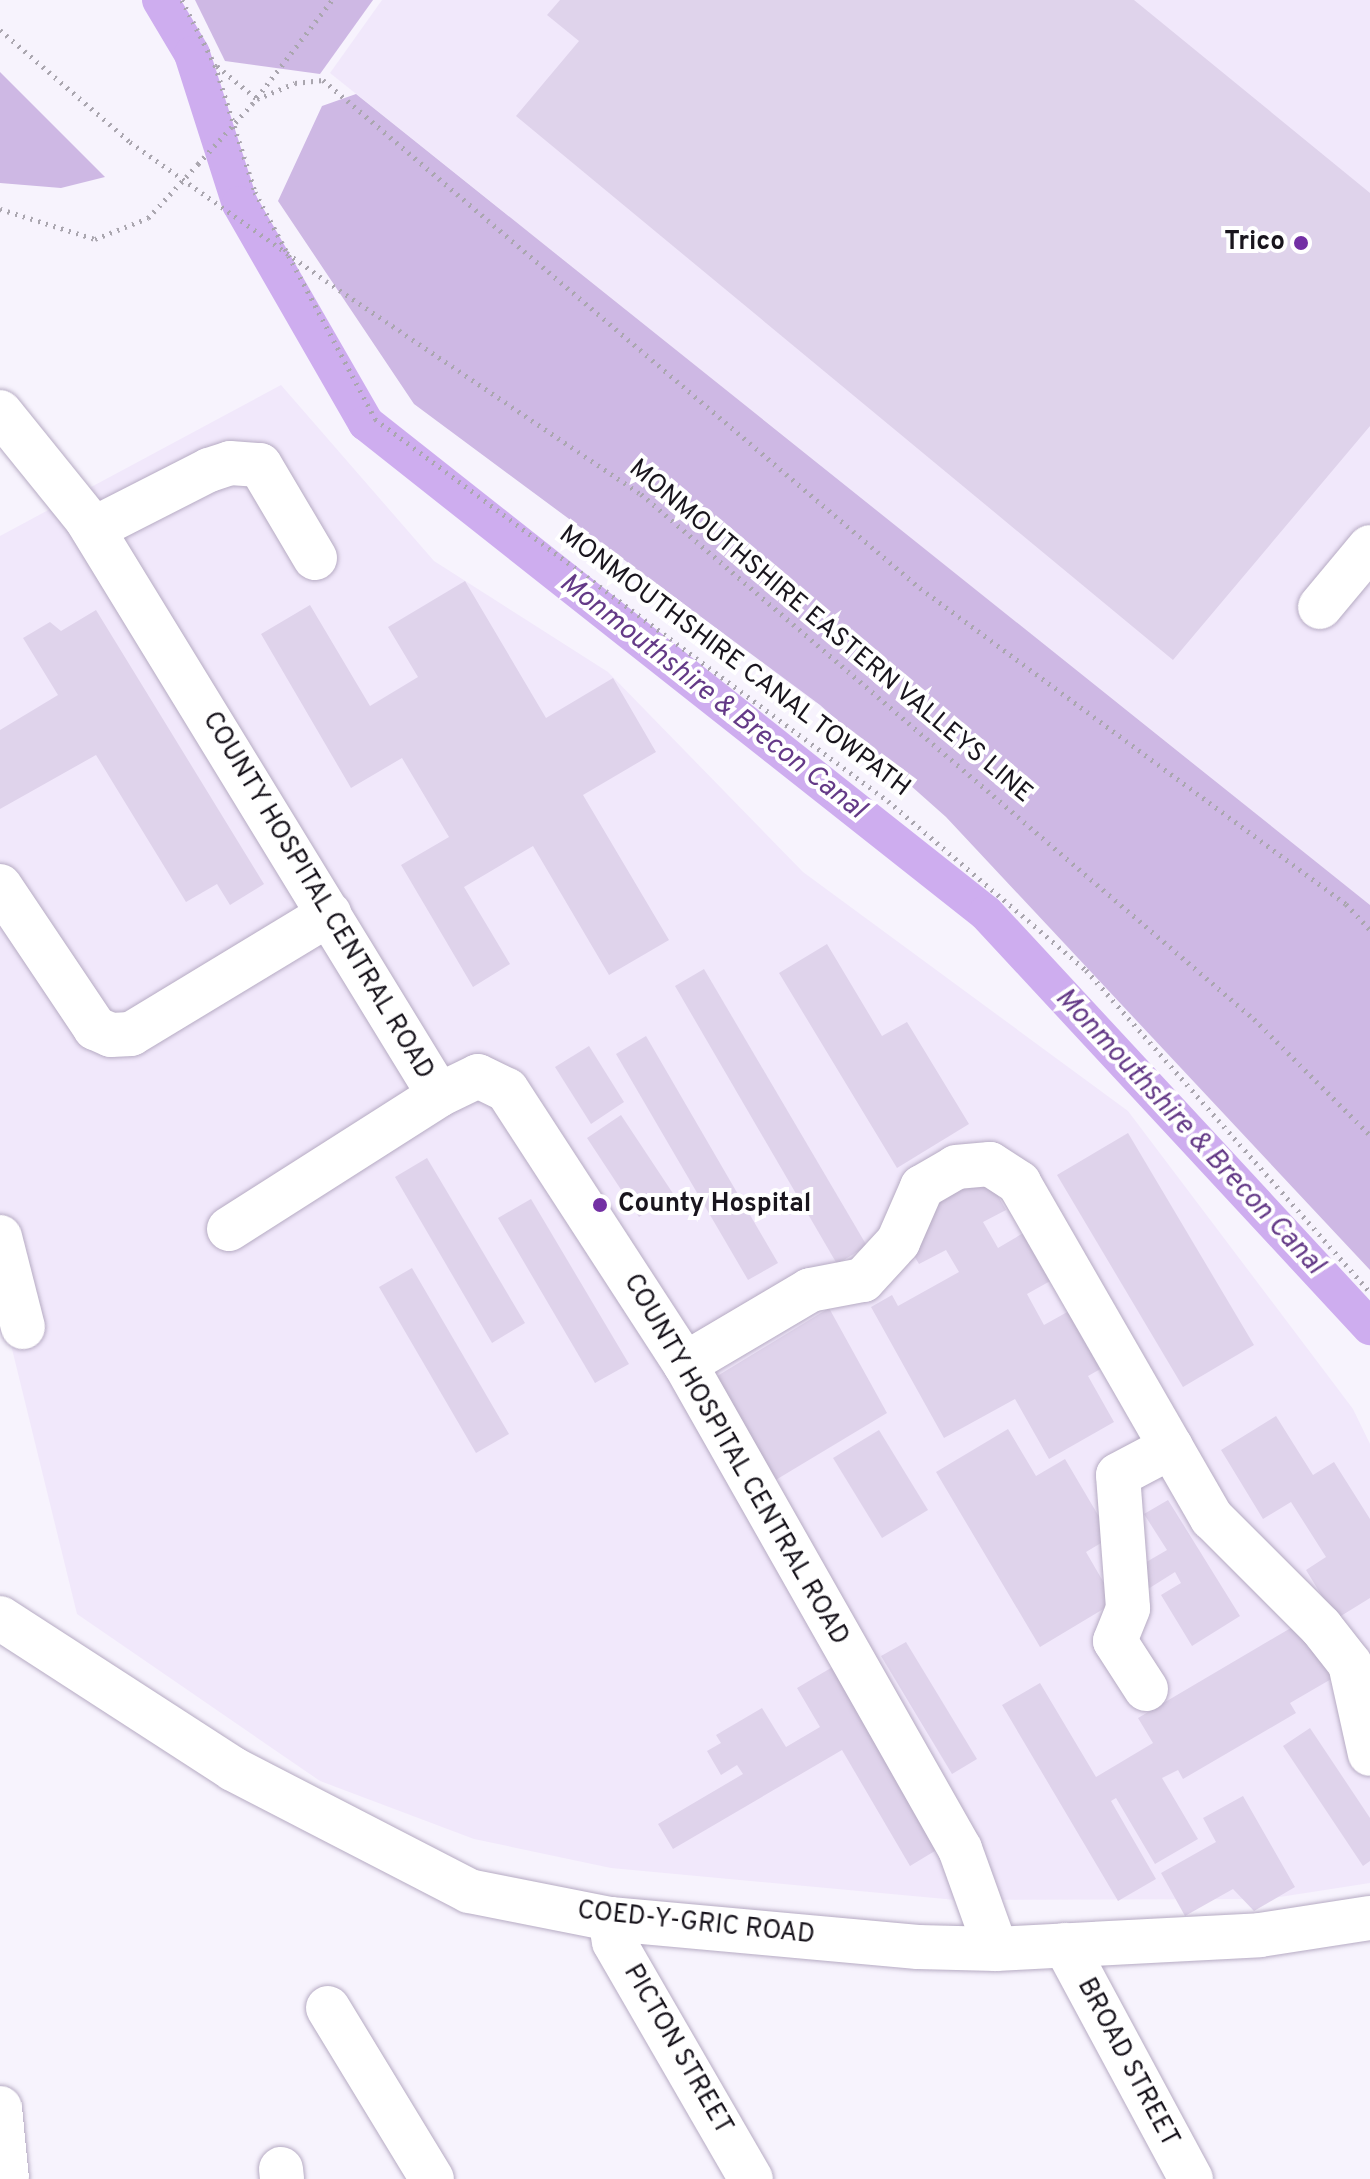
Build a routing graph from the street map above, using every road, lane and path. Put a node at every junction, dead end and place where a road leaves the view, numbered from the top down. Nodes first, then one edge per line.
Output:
1 (182, 0) edge
2 (332, 0) edge
3 (0, 30) edge
4 (215, 65) junction
5 (254, 102) junction
6 (0, 209) edge
7 (0, 412) edge
8 (93, 529) junction
9 (1370, 547) edge
10 (315, 558) dead end
11 (1320, 607) dead end
12 (0, 886) edge
13 (329, 914) junction
14 (1370, 930) edge
15 (439, 1095) junction
16 (1370, 1135) edge
17 (229, 1229) dead end
18 (0, 1237) edge
19 (1370, 1292) edge
20 (23, 1327) dead end
21 (685, 1364) junction
22 (1171, 1447) junction
23 (0, 1618) edge
24 (1146, 1689) dead end
25 (1370, 1754) edge
26 (1370, 1918) edge
27 (610, 1919) junction
28 (1065, 1945) junction
29 (996, 1949) junction
30 (328, 2008) dead end
31 (0, 2108) edge
32 (7, 2179) edge
33 (432, 2179) edge
34 (751, 2179) edge
35 (1191, 2179) edge

1 - 4 path, MONMOUTHSHIRE CANAL TOWPATH
2 - 5 path
3 - 16 path, MONMOUTHSHIRE EASTERN VALLEYS LINE, bridge
4 - 5 path
4 - 19 path, MONMOUTHSHIRE CANAL TOWPATH
5 - 6 path, bridge
5 - 14 path
7 - 8 street, COUNTY HOSPITAL CENTRAL ROAD
8 - 10 street
8 - 13 street, COUNTY HOSPITAL CENTRAL ROAD
9 - 11 street
12 - 13 street
13 - 15 street, COUNTY HOSPITAL CENTRAL ROAD
15 - 17 street
15 - 21 street, COUNTY HOSPITAL CENTRAL ROAD
18 - 20 street
21 - 22 street
21 - 29 street, COUNTY HOSPITAL CENTRAL ROAD
22 - 24 street
22 - 25 street
23 - 27 street, COED-Y-GRIC ROAD
26 - 28 street, COED-Y-GRIC ROAD
27 - 29 street, COED-Y-GRIC ROAD
27 - 34 street, PICTON STREET
28 - 29 street, COED-Y-GRIC ROAD
28 - 35 street, BROAD STREET
30 - 33 street
31 - 32 street

